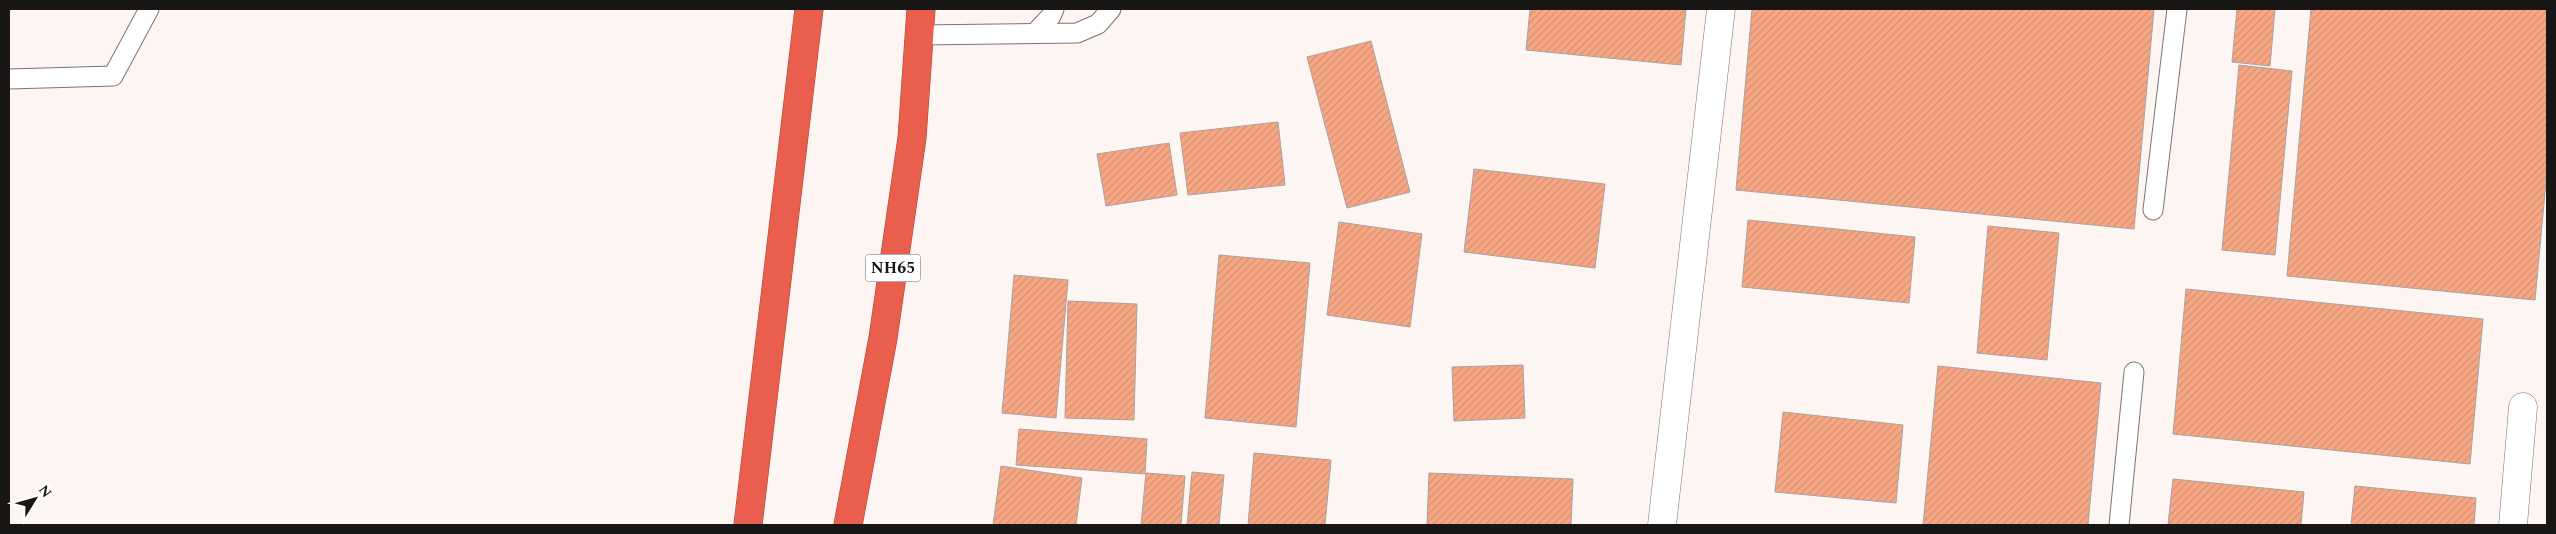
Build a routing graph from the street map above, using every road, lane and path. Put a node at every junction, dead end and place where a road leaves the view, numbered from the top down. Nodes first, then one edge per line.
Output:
1 (149, 9) edge
2 (809, 9) edge
3 (1054, 9) edge
4 (1111, 9) edge
5 (1721, 9) edge
6 (2177, 9) edge
7 (921, 22) edge
8 (1035, 33) junction
9 (9, 78) edge
10 (2153, 210) dead end
11 (2134, 372) dead end
12 (2523, 407) dead end
13 (748, 525) edge
14 (848, 525) edge
15 (1662, 525) edge
16 (2119, 525) edge
17 (2513, 525) edge

1 - 9 lane
2 - 13 highway
3 - 8 lane
4 - 8 lane
5 - 15 street
6 - 10 lane
7 - 8 lane
7 - 14 highway, NH65
11 - 16 lane
12 - 17 street

